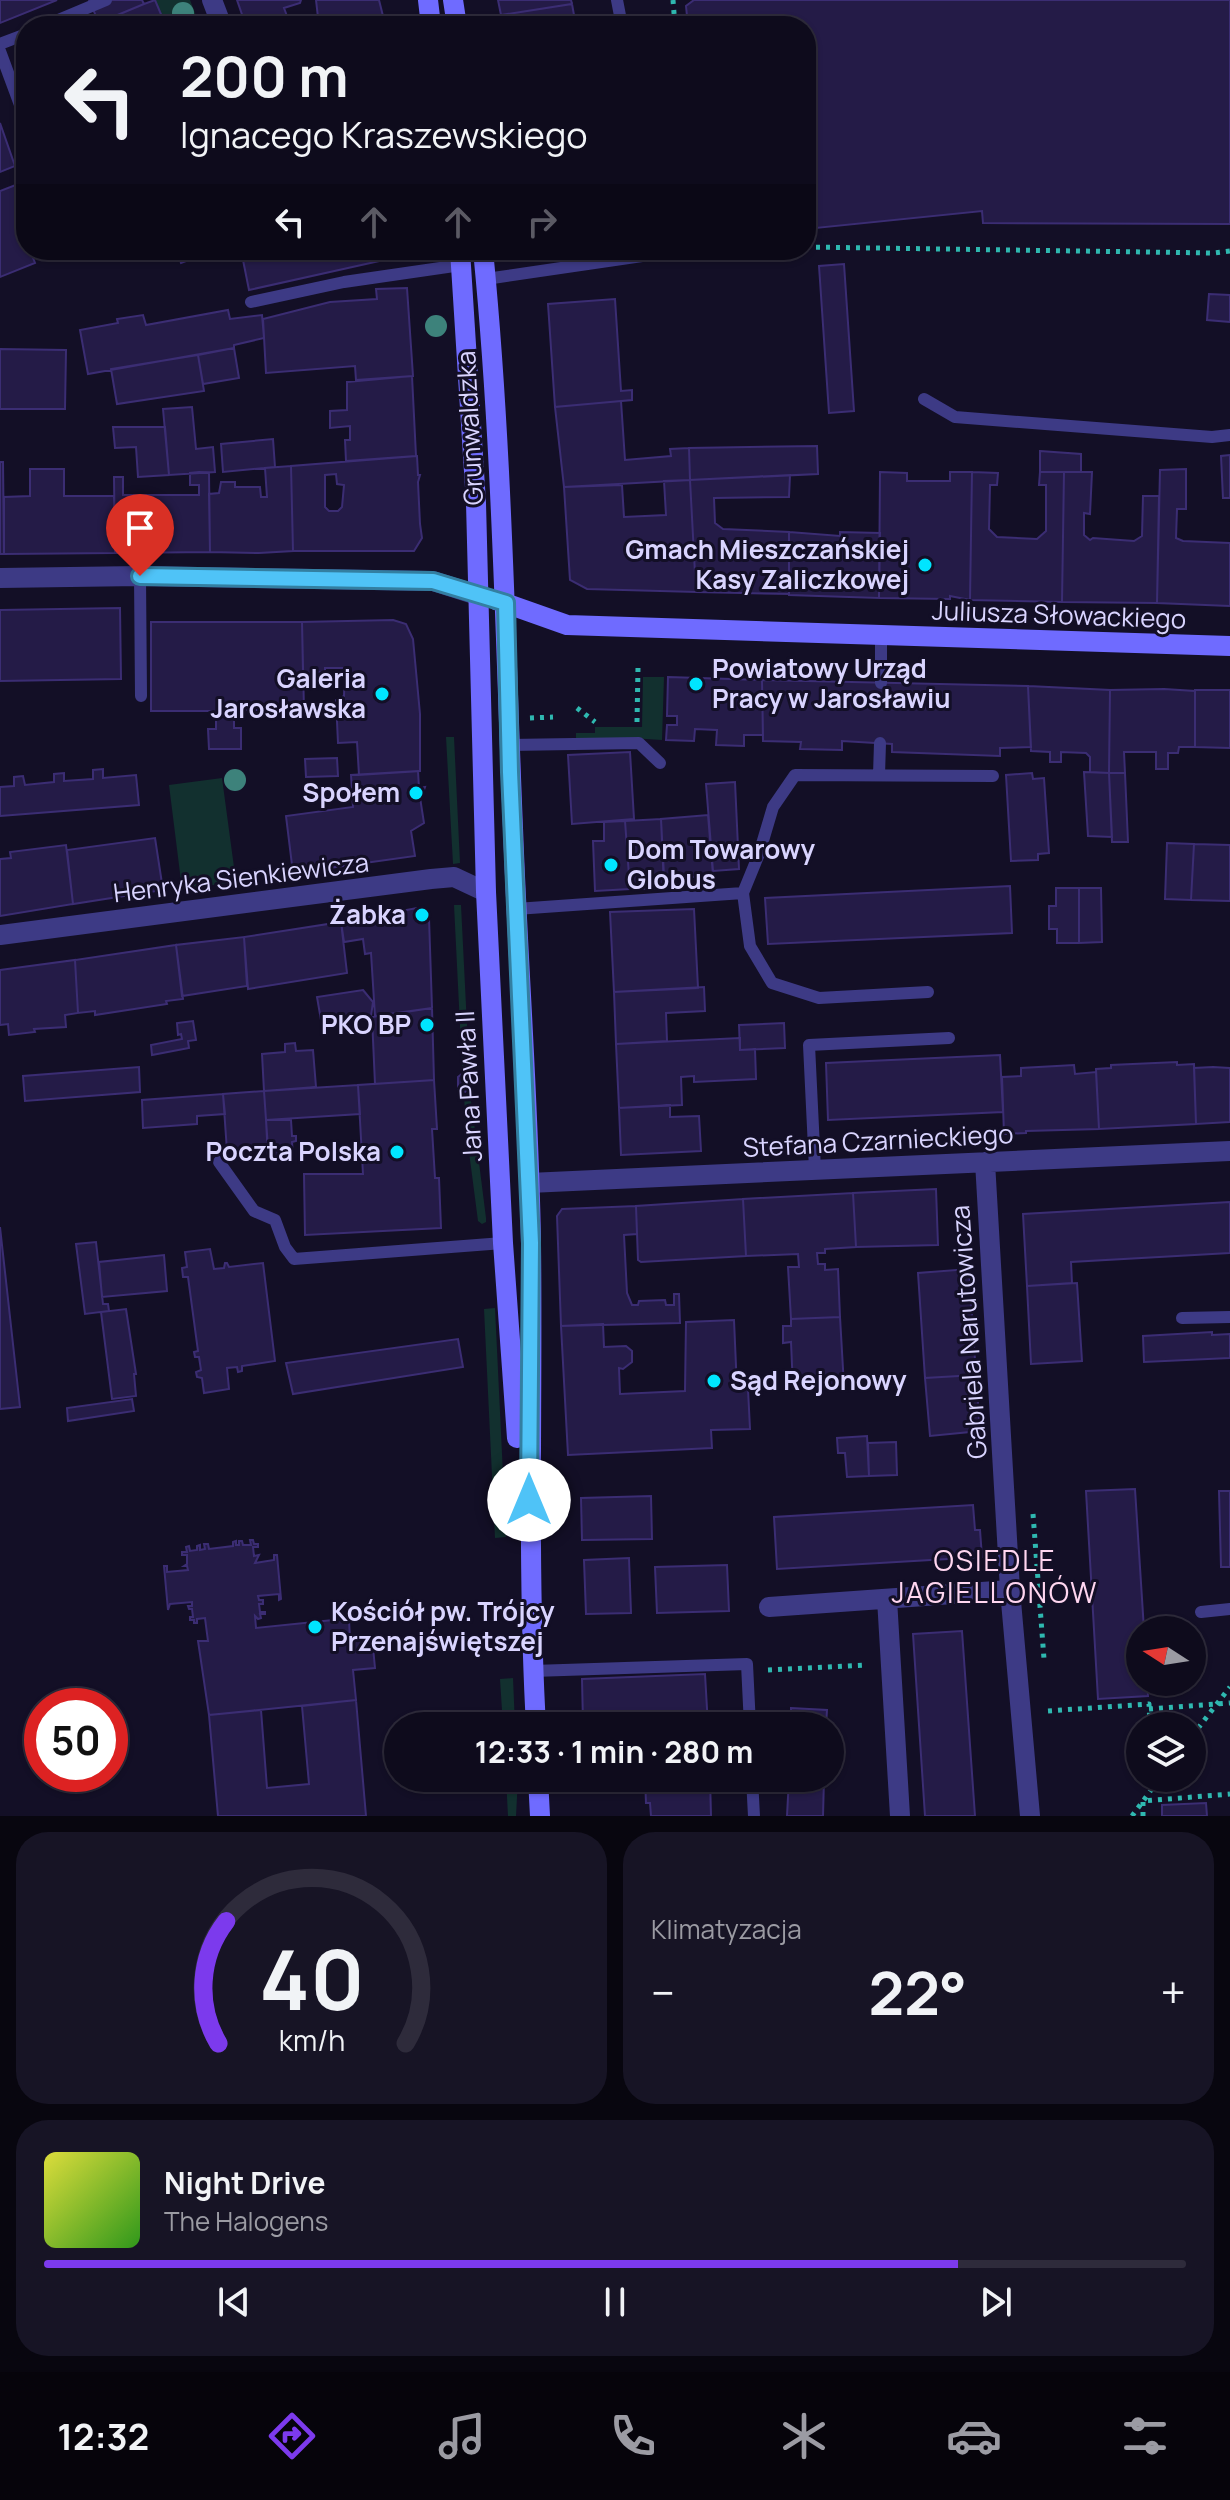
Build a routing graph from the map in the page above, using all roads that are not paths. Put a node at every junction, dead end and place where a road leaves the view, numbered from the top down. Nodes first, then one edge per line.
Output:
1 (106, 0) edge
2 (68, 16) edge
3 (0, 51) edge
4 (16, 94) edge
5 (450, 260) edge
6 (460, 260) edge
7 (484, 260) edge
8 (601, 260) edge
9 (486, 279) junction
10 (251, 302) dead end
11 (924, 399) dead end
12 (1230, 435) edge
13 (140, 576) junction
14 (0, 578) edge
15 (477, 595) junction
16 (506, 603) junction
17 (881, 635) junction
18 (1230, 646) edge
19 (881, 683) dead end
20 (141, 696) dead end
21 (880, 743) dead end
22 (509, 745) junction
23 (660, 763) dead end
24 (879, 775) junction
25 (993, 776) dead end
26 (486, 892) junction
27 (743, 893) junction
28 (516, 909) junction
29 (0, 935) edge
30 (928, 992) dead end
31 (949, 1038) dead end
32 (1230, 1151) edge
33 (219, 1162) dead end
34 (985, 1162) junction
35 (815, 1169) junction
36 (529, 1183) junction
37 (503, 1243) junction
38 (1230, 1317) edge
39 (1182, 1318) dead end
40 (530, 1573) junction
41 (1010, 1590) junction
42 (887, 1599) junction
43 (769, 1607) dead end
44 (1230, 1609) edge
45 (1201, 1612) dead end
46 (533, 1671) junction
47 (535, 1712) edge
48 (749, 1712) edge
49 (539, 1792) edge
50 (753, 1792) edge
51 (540, 1816) edge
52 (754, 1816) edge
53 (900, 1816) edge
54 (1030, 1816) edge

1 - 2 lane
3 - 4 lane
5 - 10 lane
6 - 15 main road, Grunwaldzka
7 - 9 main road, Grunwaldzka
8 - 9 lane
9 - 16 main road, Grunwaldzka
11 - 12 lane
13 - 14 street
13 - 15 street
13 - 20 lane
15 - 16 main road, Juliusza Słowackiego
15 - 26 main road, Jana Pawła II
16 - 17 main road, Juliusza Słowackiego
16 - 22 main road, Jana Pawła II
17 - 18 main road, Juliusza Słowackiego
17 - 19 lane
21 - 24 lane
22 - 23 lane
22 - 28 main road, Jana Pawła II
24 - 25 lane
24 - 27 lane
26 - 29 street, Henryka Sienkiewicza
26 - 37 main road, Jana Pawła II
27 - 28 lane
27 - 30 lane
28 - 36 main road, Jana Pawła II
31 - 35 lane
32 - 34 street, Stefana Czarnieckiego
33 - 37 lane
34 - 35 street, Stefana Czarnieckiego
34 - 41 street, Gabriela Narutowicza
35 - 36 street, Stefana Czarnieckiego
36 - 40 main road, Jana Pawła II
37 - 40 main road, Jana Pawła II
38 - 39 lane
40 - 46 main road, Jana Pawła II
41 - 42 street
41 - 54 street, Gabriela Narutowicza
42 - 43 street
42 - 53 street
44 - 45 lane
46 - 47 main road, Jana Pawła II
46 - 48 lane
49 - 51 main road
50 - 52 lane

